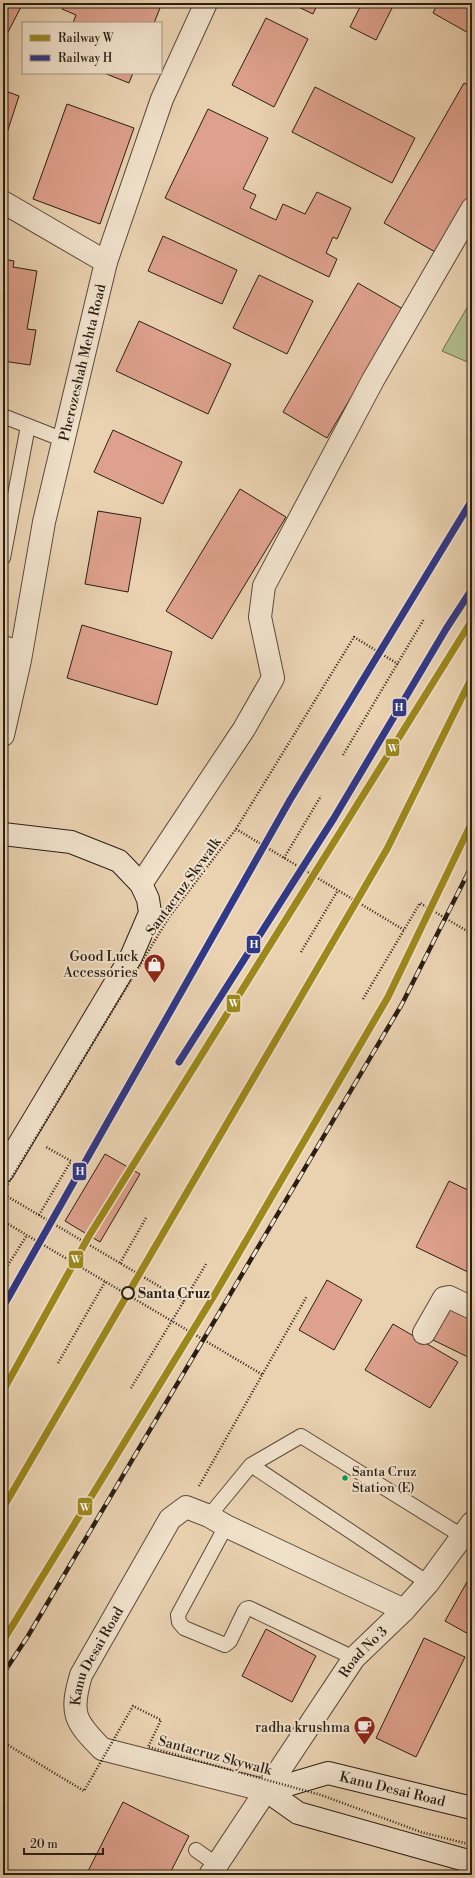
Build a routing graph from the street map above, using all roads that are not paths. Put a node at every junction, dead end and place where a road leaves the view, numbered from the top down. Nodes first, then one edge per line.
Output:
1 (206, 3) edge
2 (3, 202) edge
3 (472, 209) edge
4 (106, 262) junction
5 (3, 416) edge
6 (28, 426) junction
7 (64, 440) junction
8 (3, 558) edge
9 (12, 652) edge
10 (3, 735) edge
11 (3, 834) edge
12 (141, 884) junction
13 (3, 1171) edge
14 (472, 1308) edge
15 (424, 1333) dead end
16 (251, 1465) junction
17 (217, 1521) junction
18 (467, 1529) edge
19 (428, 1583) junction
20 (404, 1610) junction
21 (354, 1658) junction
22 (267, 1791) junction
23 (472, 1808) edge
24 (196, 1850) dead end
25 (472, 1862) edge
26 (213, 1870) edge

1 - 4 street, Pherozeshah Mehta Road
2 - 4 street
3 - 12 street
4 - 7 street, Pherozeshah Mehta Road
5 - 6 lane
6 - 7 lane
6 - 8 lane
7 - 9 street, Pherozeshah Mehta Road
9 - 10 street, Pherozeshah Mehta Road
11 - 12 street
12 - 13 street
14 - 15 street
16 - 17 lane
16 - 18 lane
16 - 19 lane
17 - 20 street
17 - 21 lane
17 - 22 street, Kanu Desai Road
18 - 19 street, Road No 3
19 - 20 street, Road No 3
20 - 21 street, Road No 3
21 - 22 street, Road No 3
22 - 23 street, Kanu Desai Road
22 - 25 street
22 - 26 street, Road No 3
24 - 26 lane

